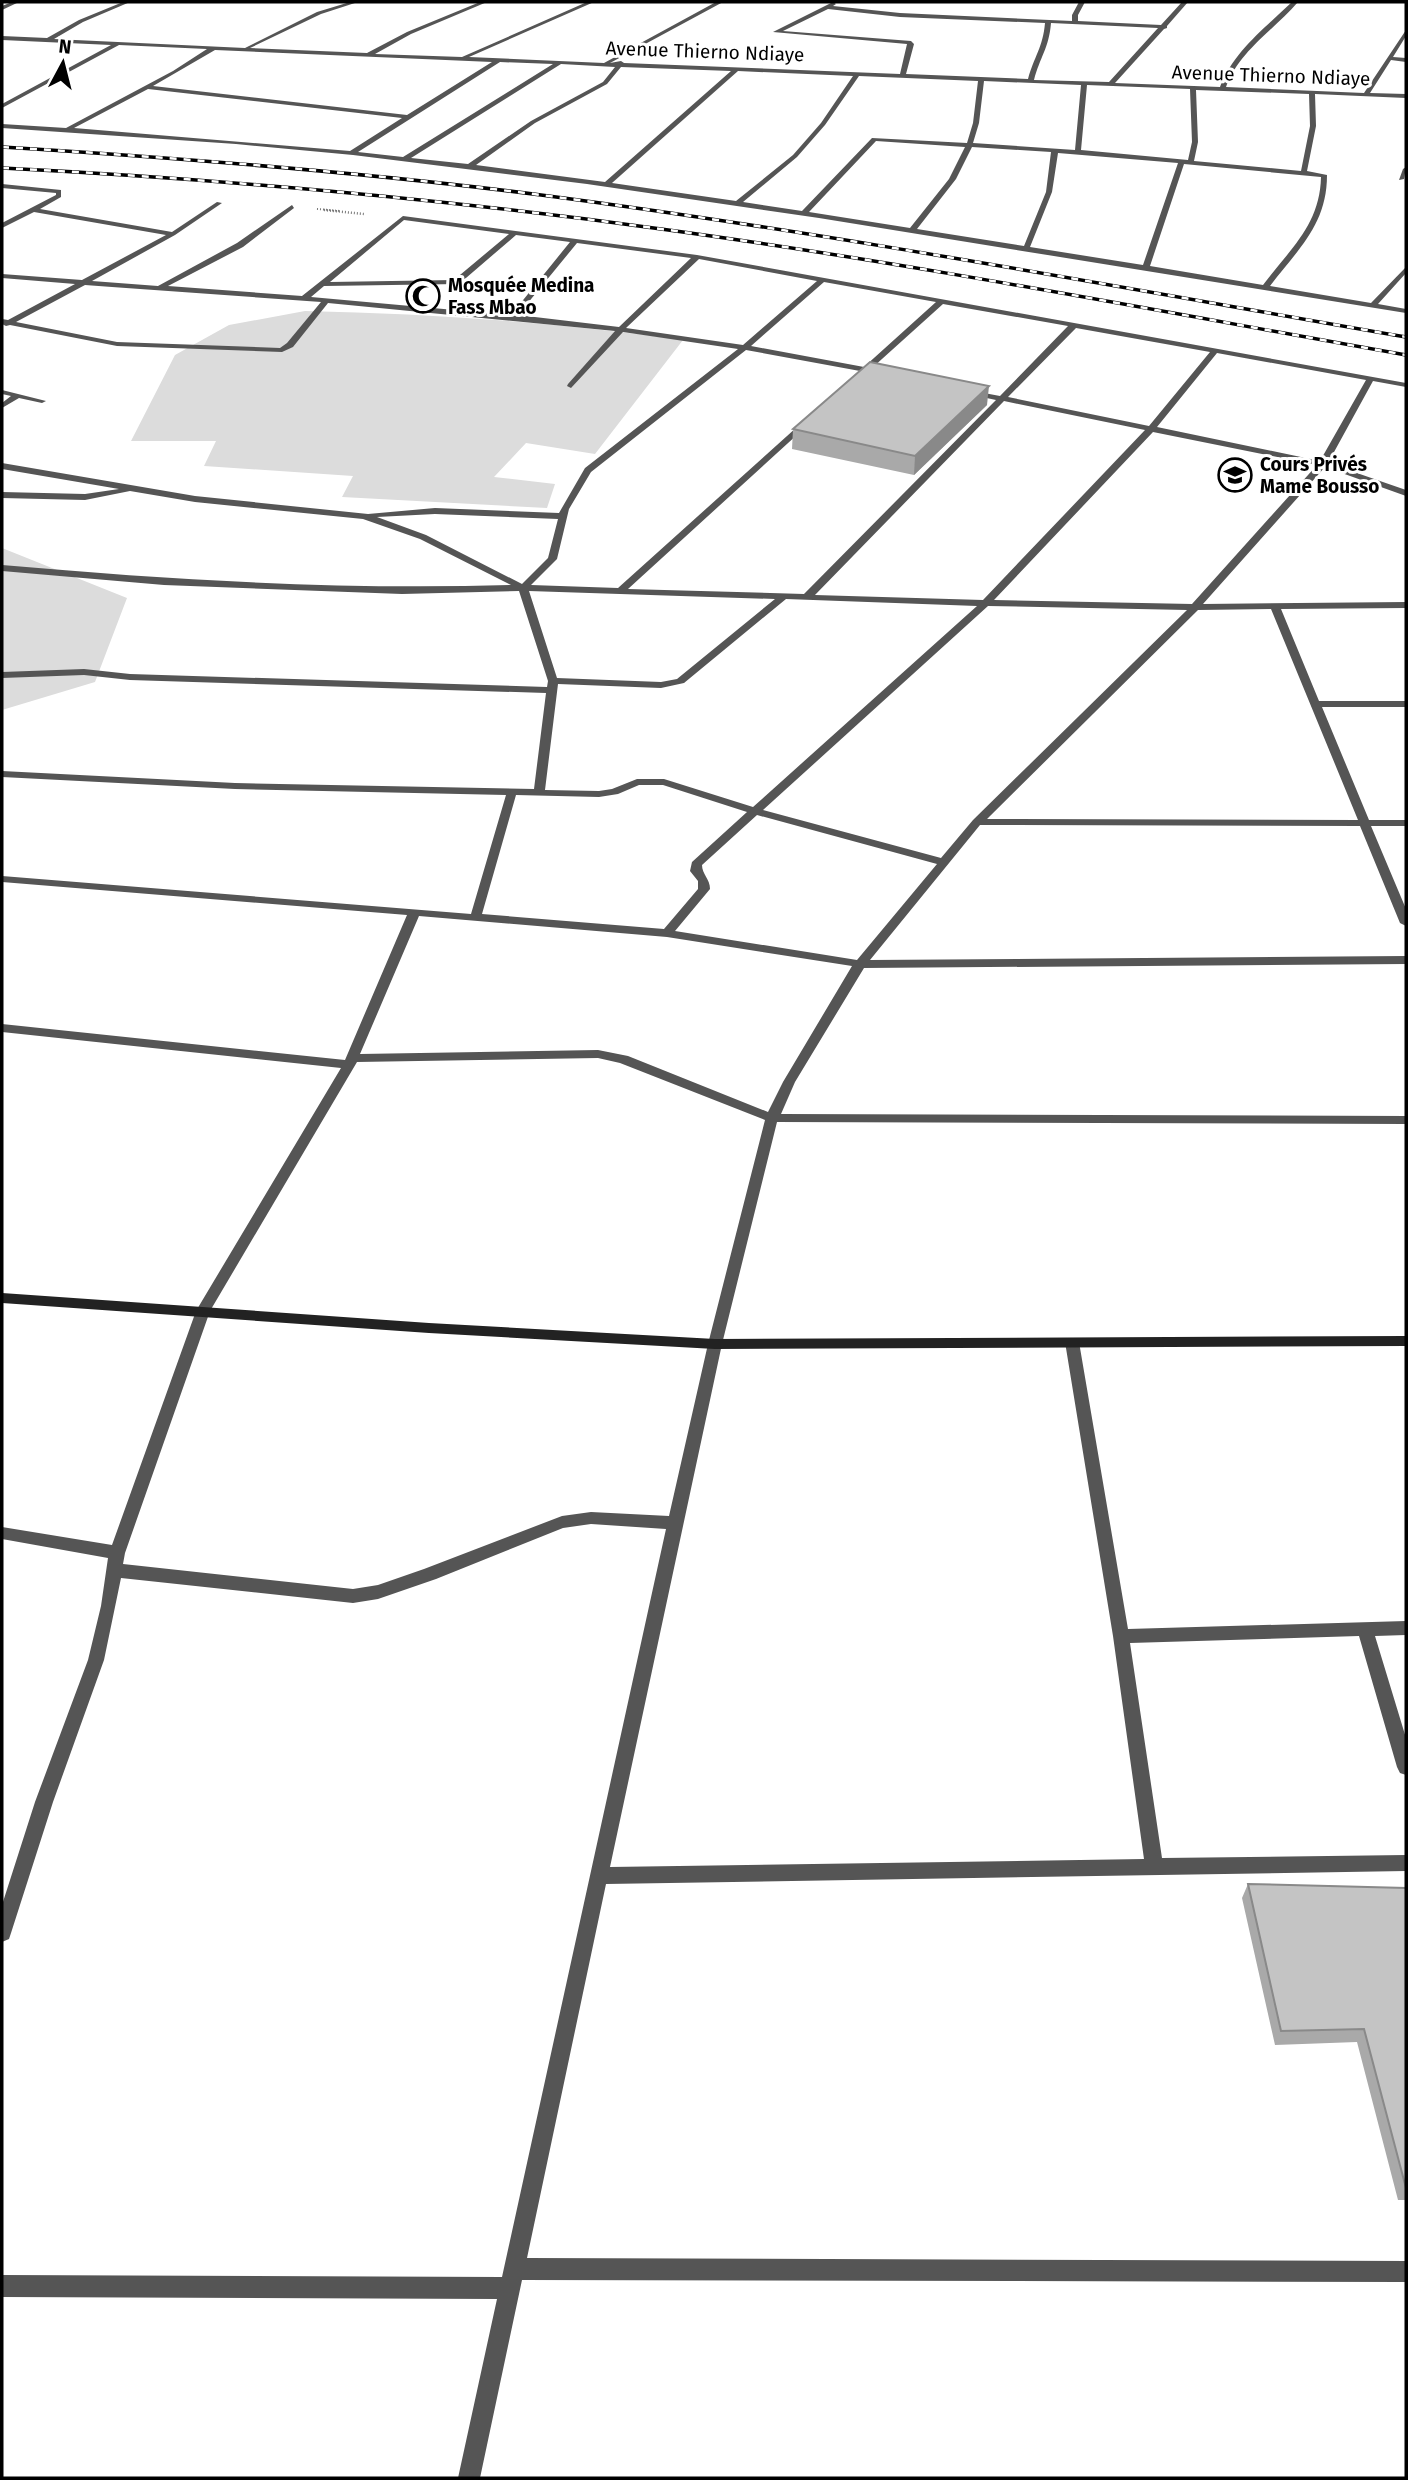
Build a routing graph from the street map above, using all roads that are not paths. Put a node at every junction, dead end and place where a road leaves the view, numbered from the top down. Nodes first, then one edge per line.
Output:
1 (16, 2) edge
2 (127, 2) edge
3 (355, 2) edge
4 (484, 2) edge
5 (592, 2) edge
6 (720, 2) edge
7 (837, 2) edge
8 (1082, 2) edge
9 (1185, 2) edge
10 (1295, 2) edge
11 (827, 7) junction
12 (2, 8) edge
13 (1048, 20) junction
14 (1075, 22) junction
15 (1165, 27) junction
16 (1406, 32) edge
17 (2, 37) edge
18 (12, 38) junction
19 (47, 39) junction
20 (2, 43) edge
21 (120, 43) junction
22 (215, 47) junction
23 (244, 49) junction
24 (367, 55) junction
25 (1388, 58) junction
26 (461, 59) junction
27 (499, 60) junction
28 (1406, 60) edge
29 (560, 62) junction
30 (606, 63) junction
31 (621, 63) junction
32 (738, 68) junction
33 (858, 74) junction
34 (903, 75) junction
35 (981, 79) junction
36 (1031, 81) junction
37 (1084, 83) junction
38 (1110, 85) junction
39 (147, 87) junction
40 (1193, 88) junction
41 (1222, 89) junction
42 (1312, 93) junction
43 (1365, 94) junction
44 (1406, 96) edge
45 (2, 106) edge
46 (410, 117) junction
47 (2, 126) edge
48 (67, 129) junction
49 (972, 144) junction
50 (1055, 150) junction
51 (1078, 152) junction
52 (351, 153) junction
53 (406, 158) junction
54 (1182, 161) junction
55 (1191, 162) junction
56 (469, 167) junction
57 (1406, 169) edge
58 (1304, 172) junction
59 (1401, 179) dead end
60 (608, 183) junction
61 (2, 186) edge
62 (739, 202) junction
63 (219, 203) dead end
64 (292, 207) road end
65 (35, 210) junction
66 (805, 212) junction
67 (2, 218) edge
68 (16, 220) junction
69 (2, 226) edge
70 (912, 230) junction
71 (516, 232) junction
72 (173, 234) junction
73 (576, 240) junction
74 (1026, 248) junction
75 (697, 257) junction
76 (1146, 267) junction
77 (1406, 269) edge
78 (2, 276) edge
79 (823, 279) junction
80 (86, 283) junction
81 (322, 285) junction
82 (1265, 287) junction
83 (158, 289) junction
84 (305, 298) junction
85 (326, 300) junction
86 (941, 302) junction
87 (1373, 305) junction
88 (1406, 311) edge
89 (513, 317) junction
90 (4, 323) edge
91 (1074, 325) junction
92 (622, 328) junction
93 (746, 346) junction
94 (1216, 351) junction
95 (866, 370) junction
96 (893, 375) edge
97 (858, 377) edge
98 (1371, 378) junction
99 (1406, 384) edge
100 (570, 386) dead end
101 (961, 390) edge
102 (2, 392) edge
103 (19, 396) junction
104 (1002, 398) junction
105 (42, 401) dead end
106 (2, 406) edge
107 (820, 410) edge
108 (1151, 429) junction
109 (1322, 464) junction
110 (2, 466) edge
111 (132, 489) junction
112 (1406, 493) edge
113 (2, 495) edge
114 (364, 516) junction
115 (563, 516) junction
116 (2, 568) edge
117 (523, 588) junction
118 (619, 592) junction
119 (782, 598) junction
120 (806, 598) junction
121 (986, 603) junction
122 (1273, 605) junction
123 (1406, 605) edge
124 (1195, 607) junction
125 (2, 675) edge
126 (553, 685) junction
127 (1314, 704) junction
128 (1406, 704) edge
129 (2, 774) edge
130 (512, 792) junction
131 (539, 792) junction
132 (754, 811) junction
133 (977, 822) junction
134 (1365, 823) junction
135 (1406, 823) edge
136 (943, 862) junction
137 (2, 879) edge
138 (415, 914) junction
139 (475, 919) junction
140 (1406, 923) edge
141 (667, 933) junction
142 (1406, 960) edge
143 (860, 964) junction
144 (2, 1028) edge
145 (351, 1061) junction
146 (772, 1118) junction
147 (1406, 1120) edge
148 (2, 1298) edge
149 (203, 1311) junction
150 (1406, 1341) edge
151 (1072, 1342) junction
152 (715, 1344) junction
153 (675, 1523) junction
154 (2, 1533) edge
155 (116, 1561) junction
156 (1406, 1628) edge
157 (1365, 1629) junction
158 (1121, 1636) junction
159 (1406, 1768) edge
160 (1406, 1863) edge
161 (1154, 1867) junction
162 (598, 1876) junction
163 (2, 1933) edge
164 (1406, 2272) edge
165 (511, 2278) junction
166 (2, 2286) edge
167 (469, 2478) edge

1 - 12 street
2 - 19 street
3 - 23 street
4 - 24 street
5 - 26 street
6 - 30 street
7 - 11 street
8 - 14 street
9 - 15 street
10 - 41 street
11 - 13 street
11 - 34 street
13 - 14 street
13 - 36 street
14 - 15 street
15 - 38 street
16 - 25 street
17 - 18 street, Avenue Thierno Ndiaye
18 - 19 street, Avenue Thierno Ndiaye
18 - 20 street
19 - 21 street, Avenue Thierno Ndiaye
21 - 22 street, Avenue Thierno Ndiaye
21 - 45 street
22 - 23 street, Avenue Thierno Ndiaye
22 - 39 street
23 - 24 street, Avenue Thierno Ndiaye
24 - 26 street, Avenue Thierno Ndiaye
25 - 28 street
25 - 43 street
26 - 27 street, Avenue Thierno Ndiaye
27 - 29 street, Avenue Thierno Ndiaye
27 - 46 street
29 - 30 street, Avenue Thierno Ndiaye
29 - 53 street
30 - 31 street, Avenue Thierno Ndiaye
31 - 32 street, Avenue Thierno Ndiaye
31 - 56 street
32 - 33 street, Avenue Thierno Ndiaye
32 - 60 street
33 - 34 street, Avenue Thierno Ndiaye
33 - 62 street
34 - 35 street, Avenue Thierno Ndiaye
35 - 36 street, Avenue Thierno Ndiaye
35 - 49 street
36 - 37 street, Avenue Thierno Ndiaye
37 - 38 street, Avenue Thierno Ndiaye
37 - 51 street
38 - 40 street, Avenue Thierno Ndiaye
39 - 46 street
39 - 48 street
40 - 41 street, Avenue Thierno Ndiaye
40 - 55 street
41 - 42 street, Avenue Thierno Ndiaye
42 - 43 street, Avenue Thierno Ndiaye
42 - 58 street
43 - 44 street, Avenue Thierno Ndiaye
46 - 52 street
47 - 48 street
48 - 52 street
49 - 50 street
49 - 66 street
49 - 70 street
50 - 51 street
50 - 74 street
51 - 54 street
52 - 53 street
53 - 56 street
54 - 55 street
54 - 76 street
55 - 58 street
56 - 60 street
57 - 59 street
58 - 82 street
60 - 62 street
61 - 65 street
62 - 66 street
63 - 72 street
64 - 83 street
65 - 68 street
65 - 72 street
66 - 70 street
67 - 68 street
68 - 69 street
70 - 74 street
71 - 73 street
71 - 81 street
71 - 81 street
72 - 80 street
73 - 75 street
73 - 89 street
74 - 76 street
75 - 79 street
75 - 92 street
76 - 82 street
77 - 87 street
78 - 80 street
79 - 86 street
79 - 93 street
80 - 83 street
80 - 90 street
81 - 84 street
82 - 87 street
83 - 84 street
84 - 85 street
85 - 89 street
85 - 90 street
86 - 91 street
86 - 95 street
87 - 88 street
89 - 92 street
91 - 94 street
91 - 104 street
92 - 93 street
92 - 100 street
93 - 95 street
93 - 115 street
94 - 98 street
94 - 108 street
95 - 96 street
95 - 97 street
98 - 99 street
98 - 109 street
101 - 104 street
102 - 103 street
103 - 105 street
103 - 106 street
104 - 108 street
104 - 120 street
107 - 118 street
108 - 109 street
108 - 121 street
109 - 112 street
109 - 124 street
110 - 111 street
111 - 113 street
111 - 114 street
114 - 115 street
114 - 117 street
115 - 117 street
116 - 117 street
117 - 118 street
117 - 126 street
118 - 119 street
119 - 120 street
119 - 126 street
120 - 121 street
121 - 124 street
121 - 132 street
122 - 123 street
122 - 124 street
122 - 127 street
124 - 133 street
125 - 126 street
126 - 131 street
127 - 128 street
127 - 134 street
129 - 130 street
130 - 131 street
130 - 139 street
131 - 132 street
132 - 136 street
132 - 141 street
133 - 134 street
133 - 136 street
134 - 135 street
134 - 140 street
136 - 143 street
137 - 138 street
138 - 139 street
138 - 145 street
139 - 141 street
141 - 143 street
142 - 143 street
143 - 146 street
144 - 145 street
145 - 146 street
145 - 149 street
146 - 147 street
146 - 152 street
148 - 149 street
149 - 152 street
149 - 155 street
150 - 151 street
151 - 152 street
151 - 158 street
152 - 153 street
153 - 155 street
153 - 162 street
154 - 155 street
155 - 163 street
156 - 157 street
157 - 158 street
157 - 159 street
158 - 161 street
160 - 161 street
161 - 162 street
162 - 165 street
164 - 165 street
165 - 166 street
165 - 167 street

